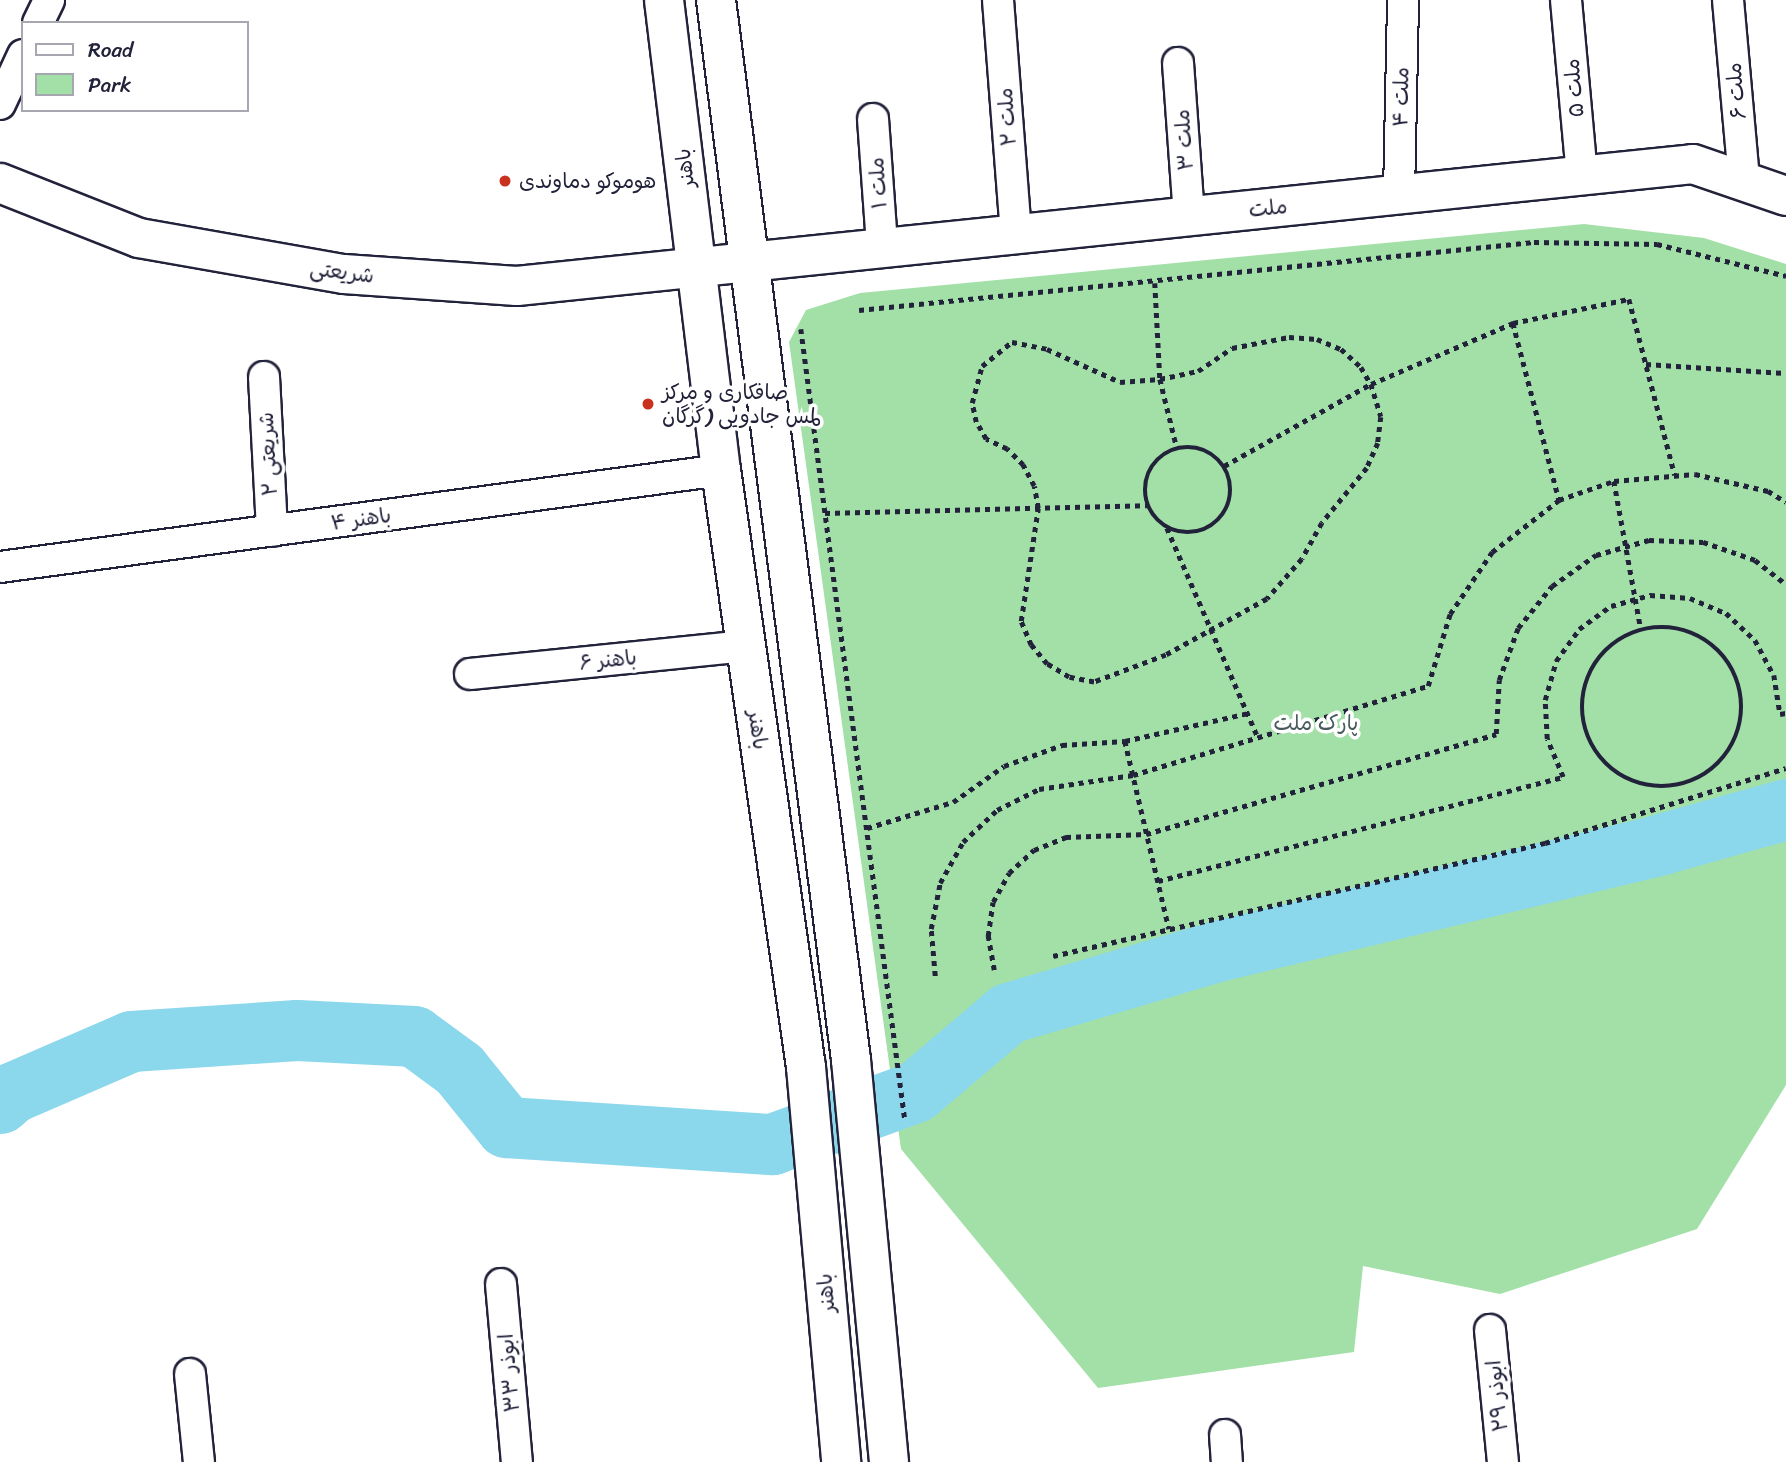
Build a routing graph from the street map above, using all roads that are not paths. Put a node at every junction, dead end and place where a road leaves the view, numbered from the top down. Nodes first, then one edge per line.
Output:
1 (48, 0) edge
2 (664, 0) edge
3 (716, 0) edge
4 (998, 0) edge
5 (1403, 0) edge
6 (1566, 0) edge
7 (1728, 0) edge
8 (39, 21) edge
9 (21, 59) edge
10 (1178, 63) dead end
11 (0, 104) edge
12 (873, 119) dead end
13 (1582, 175) junction
14 (1744, 181) junction
15 (0, 183) edge
16 (1399, 194) junction
17 (1786, 196) edge
18 (1189, 216) junction
19 (1016, 234) junction
20 (882, 246) junction
21 (746, 259) junction
22 (696, 265) junction
23 (264, 377) dead end
24 (721, 471) junction
25 (272, 531) junction
26 (0, 567) edge
27 (747, 646) junction
28 (470, 674) dead end
29 (501, 1284) dead end
30 (1490, 1330) dead end
31 (190, 1374) dead end
32 (199, 1462) edge
33 (517, 1462) edge
34 (841, 1462) edge
35 (889, 1462) edge
36 (1503, 1462) edge

1 - 8 street
2 - 22 main road, باهنر
3 - 21 main road
4 - 19 street, ۲ ملت
5 - 16 street, ۴ ملت
6 - 13 street, ۵ ملت
7 - 14 street, ۶ ملت
9 - 11 street
10 - 18 street, ۳ ملت
12 - 20 street, ملت ۱
13 - 14 main road, ملت
13 - 16 main road, ملت
14 - 17 main road, ملت
15 - 22 main road, شریعتی
16 - 18 main road, ملت
18 - 19 main road, ملت
19 - 20 main road, ملت
20 - 21 main road, ملت
21 - 22 main road, شریعتی
21 - 35 main road
22 - 24 main road, باهنر
23 - 25 street, ۲ شریعتی
24 - 25 street, ۴ باهنر
24 - 27 main road, باهنر
25 - 26 street, ۴ باهنر
27 - 28 street, ۶ باهنر
27 - 34 main road, باهنر
29 - 33 street, ابوذر ۳۳
30 - 36 street, ابوذر ۲۹
31 - 32 street

